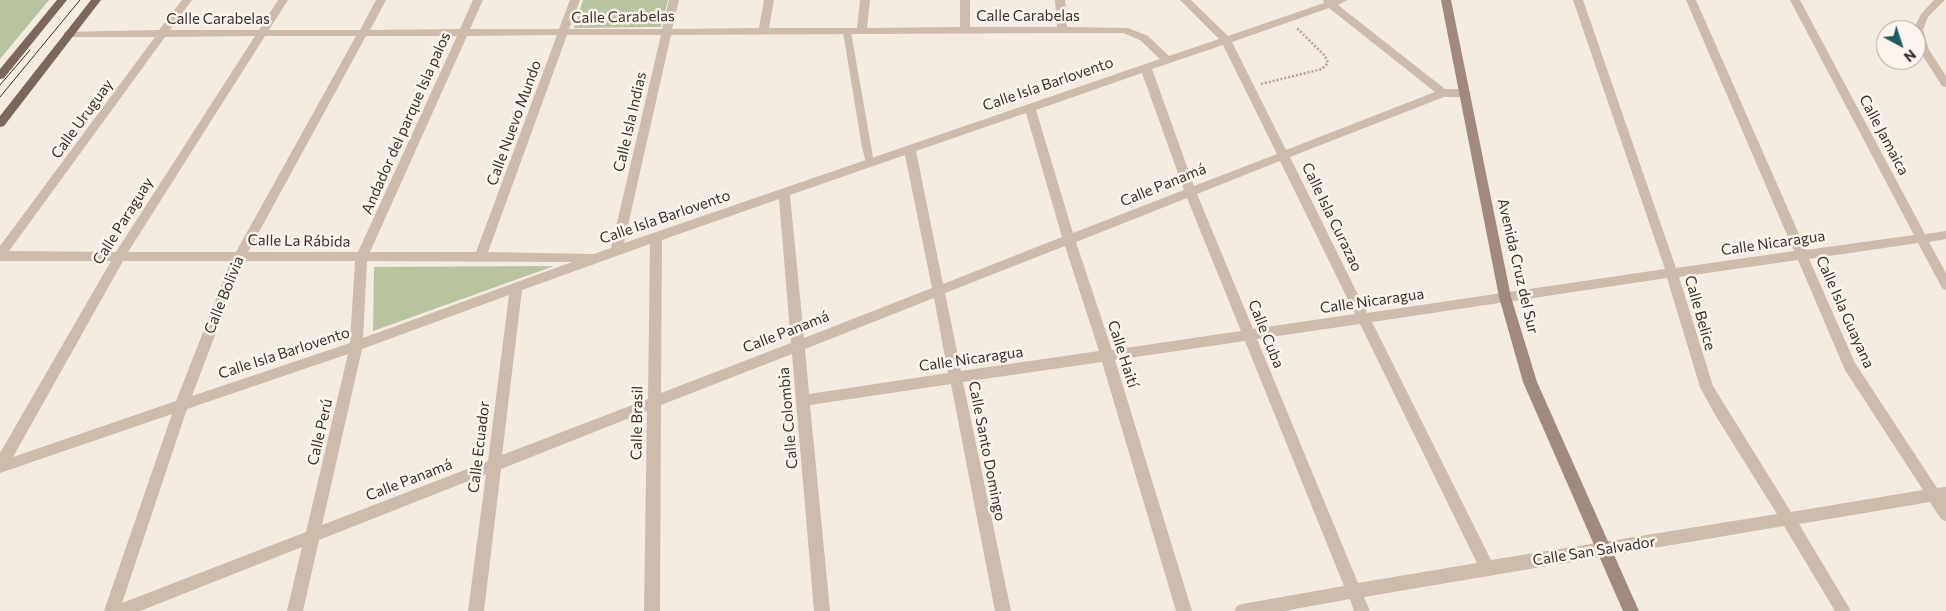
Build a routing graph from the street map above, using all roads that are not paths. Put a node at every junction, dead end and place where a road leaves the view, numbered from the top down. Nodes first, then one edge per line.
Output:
1 (62, 0) edge
2 (96, 0) edge
3 (187, 0) edge
4 (283, 0) edge
5 (381, 0) edge
6 (478, 0) edge
7 (575, 0) edge
8 (674, 0) edge
9 (770, 0) edge
10 (865, 0) edge
11 (965, 0) edge
12 (1060, 0) edge
13 (1185, 0) edge
14 (1446, 0) edge
15 (1452, 0) edge
16 (1578, 0) edge
17 (1690, 0) edge
18 (1795, 0) edge
19 (1940, 0) edge
20 (1333, 1) edge
21 (667, 31) junction
22 (764, 31) junction
23 (965, 31) junction
24 (1062, 31) junction
25 (846, 32) junction
26 (862, 32) junction
27 (463, 33) junction
28 (564, 33) junction
29 (68, 34) junction
30 (163, 34) junction
31 (262, 34) junction
32 (362, 34) junction
33 (1226, 40) junction
34 (1167, 60) junction
35 (1146, 68) junction
36 (0, 76) edge
37 (1946, 84) edge
38 (1443, 93) junction
39 (1466, 93) junction
40 (1030, 107) junction
41 (0, 123) edge
42 (910, 150) junction
43 (1283, 155) junction
44 (870, 163) junction
45 (1190, 192) junction
46 (784, 193) junction
47 (1946, 235) edge
48 (656, 236) junction
49 (1922, 239) junction
50 (1069, 240) junction
51 (616, 251) junction
52 (0, 255) edge
53 (120, 255) junction
54 (239, 256) junction
55 (481, 256) junction
56 (1802, 256) junction
57 (598, 257) junction
58 (361, 258) junction
59 (1672, 273) junction
60 (1946, 284) edge
61 (516, 287) junction
62 (939, 290) junction
63 (1505, 297) junction
64 (1364, 318) junction
65 (1249, 335) junction
66 (798, 345) junction
67 (356, 346) junction
68 (1108, 355) junction
69 (956, 377) junction
70 (803, 400) junction
71 (653, 402) junction
72 (182, 404) junction
73 (493, 465) junction
74 (0, 466) edge
75 (1940, 494) edge
76 (1946, 514) edge
77 (1788, 519) junction
78 (313, 536) junction
79 (1602, 549) junction
80 (1487, 568) junction
81 (1354, 592) junction
82 (112, 611) edge
83 (121, 611) edge
84 (295, 611) edge
85 (476, 611) edge
86 (652, 611) edge
87 (822, 611) edge
88 (1003, 611) edge
89 (1184, 611) edge
90 (1242, 611) edge
91 (1362, 611) edge
92 (1631, 611) edge
93 (1843, 611) edge

1 - 36 main road
2 - 29 main road
3 - 30 street, Calle Uruguay
4 - 31 street, Calle Paraguay
5 - 32 street, Calle Bolivia
6 - 27 street, Andador del parque Isla palos
7 - 28 street, Calle Nuevo Mundo
8 - 21 street, Calle Isla Indias
9 - 22 street
10 - 26 street
11 - 23 street
12 - 24 street
13 - 33 street, Calle Isla Curazao
14 - 15 street
14 - 39 main road, Avenida Cruz del Sur
16 - 59 street, Calle Belice
17 - 56 street, Calle Isla Guayana
18 - 49 street, Calle Jamaica
19 - 37 street
20 - 33 street, Calle Isla Barlovento
20 - 38 street
21 - 22 street, Calle Carabelas
21 - 28 street, Calle Carabelas
21 - 51 street, Calle Isla Indias
22 - 25 street, Calle Carabelas
23 - 24 street, Calle Carabelas
23 - 26 street, Calle Carabelas
24 - 34 street, Calle Carabelas
25 - 26 street, Calle Carabelas
25 - 44 lane
27 - 28 street, Calle Carabelas
27 - 32 street, Calle Carabelas
27 - 58 street, Andador del parque Isla palos
28 - 55 street, Calle Nuevo Mundo
29 - 30 street, Calle Carabelas
29 - 41 main road
30 - 31 street, Calle Carabelas
30 - 52 street, Calle Uruguay
31 - 32 street, Calle Carabelas
31 - 53 street, Calle Paraguay
32 - 54 street, Calle Bolivia
33 - 34 street, Calle Isla Barlovento
33 - 43 street, Calle Isla Curazao
34 - 35 street, Calle Isla Barlovento
35 - 40 street, Calle Isla Barlovento
35 - 45 street, Calle Cuba
38 - 39 street, Calle Panamá
38 - 43 street, Calle Panamá
39 - 63 main road, Avenida Cruz del Sur
40 - 42 street, Calle Isla Barlovento
40 - 50 street, Calle Haití
42 - 44 street, Calle Isla Barlovento
42 - 62 street, Calle Santo Domingo
43 - 45 street, Calle Panamá
43 - 64 street, Calle Isla Curazao
44 - 46 street, Calle Isla Barlovento
45 - 50 street, Calle Panamá
45 - 65 street, Calle Cuba
46 - 48 street, Calle Isla Barlovento
46 - 66 street, Calle Colombia
47 - 49 street, Calle Nicaragua
48 - 51 street, Calle Isla Barlovento
48 - 71 street, Calle Brasil
49 - 56 street, Calle Nicaragua
49 - 60 street, Calle Jamaica
50 - 62 street, Calle Panamá
50 - 68 street, Calle Haití
51 - 57 street, Calle Isla Barlovento
52 - 53 street, Calle La Rábida
53 - 54 street, Calle La Rábida
53 - 74 street, Calle Paraguay
54 - 58 street, Calle La Rábida
54 - 72 street, Calle Bolivia
55 - 57 street, Calle La Rábida
55 - 58 street, Calle La Rábida
56 - 59 street, Calle Nicaragua
56 - 75 street, Calle Isla Guayana
57 - 61 street, Calle Isla Barlovento
58 - 67 street, Calle Perú
59 - 63 street, Calle Nicaragua
59 - 77 street, Calle Belice
61 - 67 street, Calle Isla Barlovento
61 - 73 street, Calle Ecuador
62 - 66 street, Calle Panamá
62 - 69 street, Calle Santo Domingo
63 - 64 street, Calle Nicaragua
63 - 79 main road, Avenida Cruz del Sur
64 - 65 street, Calle Nicaragua
64 - 80 street, Calle Isla Curazao
65 - 68 street, Calle Nicaragua
65 - 81 street, Calle Cuba
66 - 70 street, Calle Colombia
66 - 71 street, Calle Panamá
67 - 72 street, Calle Isla Barlovento
67 - 78 street, Calle Perú
68 - 69 street, Calle Nicaragua
68 - 89 street, Calle Haití
69 - 70 street, Calle Nicaragua
69 - 88 street, Calle Santo Domingo
70 - 87 street, Calle Colombia
71 - 73 street, Calle Panamá
71 - 86 street, Calle Brasil
72 - 74 street, Calle Isla Barlovento
72 - 82 street, Calle Bolivia
73 - 78 street, Calle Panamá
73 - 85 street, Calle Ecuador
75 - 76 street, Calle Isla Guayana
75 - 77 street, Calle San Salvador
77 - 79 street, Calle San Salvador
77 - 93 street, Calle Belice
78 - 83 street, Calle Panamá
78 - 84 street, Calle Perú
79 - 80 street, Calle San Salvador
79 - 92 main road, Avenida Cruz del Sur
80 - 81 street, Calle San Salvador
81 - 90 street, Calle San Salvador
81 - 91 street, Calle Cuba

